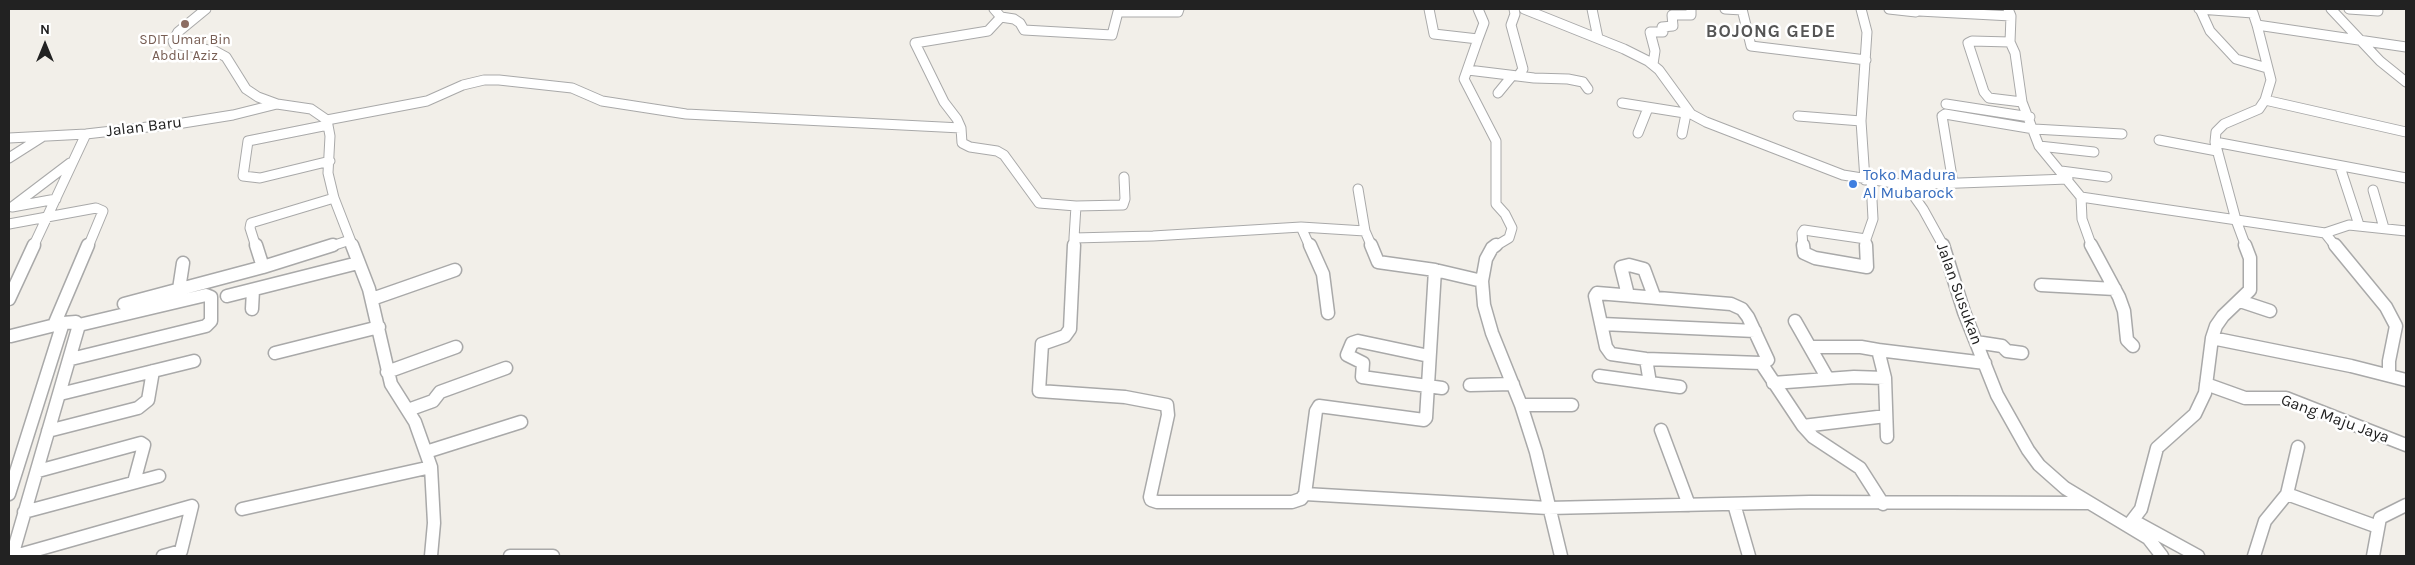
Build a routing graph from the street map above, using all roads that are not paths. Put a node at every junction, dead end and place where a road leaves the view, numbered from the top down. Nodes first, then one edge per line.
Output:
1 (206, 9) edge
2 (994, 9) edge
3 (1179, 9) edge
4 (1429, 9) edge
5 (1478, 9) edge
6 (1514, 9) edge
7 (1524, 9) edge
8 (1592, 9) edge
9 (1691, 9) edge
10 (1725, 9) edge
11 (1861, 9) edge
12 (1889, 9) edge
13 (2199, 9) edge
14 (2330, 9) edge
15 (2349, 9) edge
16 (1742, 10) edge
17 (1918, 10) edge
18 (2250, 11) edge
19 (2378, 11) dead end
20 (2009, 12) edge
21 (1001, 17) junction
22 (2257, 25) junction
23 (1598, 38) junction
24 (2358, 38) junction
25 (1478, 39) junction
26 (2010, 42) junction
27 (2406, 47) edge
28 (1866, 60) junction
29 (1653, 64) junction
30 (2267, 68) junction
31 (1468, 70) junction
32 (1515, 76) junction
33 (2406, 82) edge
34 (1588, 90) dead end
35 (1498, 93) dead end
36 (2265, 100) junction
37 (2022, 102) junction
38 (1622, 103) dead end
39 (277, 104) junction
40 (1946, 104) dead end
41 (1648, 108) junction
42 (1689, 114) junction
43 (1798, 116) dead end
44 (2030, 117) junction
45 (1861, 121) junction
46 (328, 122) junction
47 (961, 128) junction
48 (2034, 130) junction
49 (2406, 132) edge
50 (1638, 133) dead end
51 (86, 134) junction
52 (1682, 134) dead end
53 (2122, 134) dead end
54 (44, 136) junction
55 (9, 138) edge
56 (2159, 140) dead end
57 (2039, 146) junction
58 (2216, 147) junction
59 (2094, 152) dead end
60 (9, 158) edge
61 (330, 161) junction
62 (72, 162) junction
63 (2340, 167) junction
64 (2065, 175) junction
65 (1124, 177) dead end
66 (2107, 177) dead end
67 (2406, 178) edge
68 (1868, 180) junction
69 (1953, 184) junction
70 (1906, 185) junction
71 (1358, 189) dead end
72 (2373, 190) dead end
73 (2081, 197) junction
74 (334, 198) junction
75 (56, 199) junction
76 (1076, 206) junction
77 (48, 216) junction
78 (2236, 220) junction
79 (9, 224) edge
80 (2359, 225) junction
81 (1301, 227) junction
82 (2384, 228) junction
83 (1365, 231) junction
84 (2406, 231) edge
85 (2325, 232) junction
86 (1074, 238) junction
87 (1866, 239) junction
88 (350, 240) junction
89 (183, 262) dead end
90 (358, 262) junction
91 (263, 267) junction
92 (455, 270) dead end
93 (1435, 270) junction
94 (1482, 281) junction
95 (2041, 285) dead end
96 (179, 289) junction
97 (2114, 289) junction
98 (253, 290) junction
99 (1628, 295) junction
100 (228, 296) dead end
101 (1654, 296) junction
102 (9, 299) edge
103 (372, 299) junction
104 (2240, 302) junction
105 (124, 304) dead end
106 (252, 308) dead end
107 (2270, 311) dead end
108 (1328, 313) dead end
109 (1795, 321) dead end
110 (58, 324) junction
111 (1602, 324) junction
112 (79, 326) junction
113 (2401, 326) edge
114 (379, 328) junction
115 (1755, 331) junction
116 (10, 335) edge
117 (2212, 338) junction
118 (1976, 342) junction
119 (2133, 346) dead end
120 (456, 347) dead end
121 (1810, 347) junction
122 (1878, 350) junction
123 (275, 353) dead end
124 (2022, 353) dead end
125 (1429, 356) junction
126 (71, 359) junction
127 (1646, 359) junction
128 (194, 361) dead end
129 (1984, 363) junction
130 (1761, 364) junction
131 (506, 368) dead end
132 (153, 371) junction
133 (387, 372) junction
134 (2389, 374) junction
135 (1599, 376) dead end
136 (1885, 378) junction
137 (1828, 379) junction
138 (2406, 380) edge
139 (1650, 383) junction
140 (1513, 384) junction
141 (1773, 384) junction
142 (2206, 384) junction
143 (1428, 386) junction
144 (1470, 386) dead end
145 (1680, 387) dead end
146 (1442, 388) dead end
147 (60, 394) junction
148 (1572, 404) dead end
149 (1521, 405) junction
150 (408, 410) junction
151 (1886, 416) junction
152 (520, 422) dead end
153 (1803, 426) junction
154 (1661, 430) dead end
155 (48, 431) junction
156 (1887, 437) dead end
157 (2406, 445) edge
158 (2298, 447) dead end
159 (426, 452) junction
160 (431, 467) junction
161 (38, 471) junction
162 (158, 476) dead end
163 (134, 482) junction
164 (9, 494) edge
165 (1305, 494) junction
166 (2287, 494) junction
167 (2087, 503) junction
168 (1734, 504) junction
169 (1883, 504) junction
170 (1689, 505) junction
171 (2406, 505) edge
172 (1548, 508) junction
173 (242, 509) dead end
174 (24, 512) junction
175 (2131, 524) junction
176 (2378, 527) junction
177 (14, 556) edge
178 (163, 556) edge
179 (432, 556) edge
180 (510, 556) edge
181 (553, 556) edge
182 (1561, 556) edge
183 (1749, 556) edge
184 (2162, 556) edge
185 (2198, 556) edge
186 (2254, 556) edge
187 (2373, 556) edge

1 - 39 street
2 - 21 street
3 - 21 street
4 - 25 street
5 - 25 street
6 - 32 street
7 - 23 street
8 - 23 street
9 - 29 street
10 - 16 street
11 - 28 street
12 - 17 street
13 - 18 street
13 - 30 street
14 - 24 street
15 - 19 street
16 - 28 street
17 - 20 street
18 - 22 street
20 - 26 street
21 - 47 street
22 - 24 street
22 - 30 street
23 - 29 street
24 - 27 street
24 - 33 street
25 - 31 street
26 - 37 street
26 - 37 street
28 - 45 street
29 - 42 street
30 - 36 street
31 - 32 street
31 - 94 street
32 - 34 street
32 - 35 street
36 - 49 street
36 - 58 street
37 - 44 street
38 - 41 street
39 - 46 street
39 - 51 street, Jalan Baru
40 - 44 street
41 - 42 street
41 - 50 street
42 - 52 street
42 - 68 street
43 - 45 street
44 - 48 street
45 - 68 street
46 - 47 street
46 - 61 street
46 - 61 street
47 - 76 street
48 - 53 street
48 - 57 street
48 - 69 street
51 - 54 street, Jalan Baru
51 - 62 street
54 - 55 street, Jalan Baru
54 - 60 street
56 - 58 street
57 - 59 street
57 - 64 street
58 - 63 street
58 - 78 street
61 - 74 street
62 - 75 street
62 - 75 street
63 - 67 street
63 - 80 street
64 - 66 street
64 - 69 street
64 - 73 street
65 - 76 street
68 - 70 street
68 - 87 street
69 - 70 street
70 - 118 street, Jalan Susukan
71 - 83 street
72 - 82 street
73 - 78 street
73 - 97 street
74 - 88 street
74 - 91 street
75 - 77 street
76 - 86 street
77 - 79 street
77 - 102 street
77 - 110 street
78 - 85 street
78 - 104 street
80 - 82 street
80 - 85 street
81 - 83 street
81 - 86 street
81 - 108 street
82 - 84 street
83 - 93 street
85 - 113 street
86 - 165 street
87 - 87 street
88 - 90 street
88 - 91 street
89 - 96 street
90 - 98 street
90 - 103 street
91 - 96 street
92 - 103 street
93 - 94 street
93 - 125 street
94 - 140 street
95 - 97 street
96 - 105 street
97 - 119 street
98 - 100 street
98 - 106 street
99 - 101 street
99 - 101 street
99 - 111 street
101 - 115 street
103 - 114 street
104 - 107 street
104 - 117 street
109 - 121 street
110 - 112 street
110 - 116 street
110 - 164 street
111 - 115 street
111 - 127 street
112 - 126 street
112 - 126 street
113 - 134 street
114 - 123 street
114 - 133 street
115 - 130 street
117 - 134 street
117 - 142 street
118 - 124 street
118 - 129 street, Jalan Susukan
120 - 133 street
121 - 122 street
121 - 137 street
122 - 129 street
122 - 136 street
125 - 143 street
125 - 143 street
126 - 147 street
127 - 130 street
127 - 139 street
128 - 132 street
129 - 167 street, Jalan Susukan
130 - 141 street
131 - 150 street
132 - 147 street
132 - 155 street
133 - 150 street
134 - 138 street
135 - 139 street
136 - 137 street
136 - 151 street
137 - 141 street
139 - 145 street
140 - 144 street
140 - 149 street
141 - 153 street
142 - 157 street, Gang Maju Jaya
142 - 175 street
143 - 146 street
143 - 165 street
147 - 155 street
148 - 149 street
149 - 172 street
150 - 159 street
151 - 153 street
151 - 156 street
152 - 159 street
153 - 169 street
154 - 170 street
155 - 161 street
158 - 166 street
159 - 160 street
160 - 173 street
160 - 179 street
161 - 163 street
161 - 174 street
162 - 163 street
163 - 174 street
165 - 172 street
166 - 176 street
166 - 186 street
167 - 169 street
167 - 175 street, Jalan Susukan
168 - 169 street
168 - 170 street
168 - 183 street
170 - 172 street
171 - 176 street
172 - 182 street
174 - 177 street
175 - 184 street, Jalan Susukan
175 - 185 street
176 - 187 street
177 - 178 street
180 - 181 street

